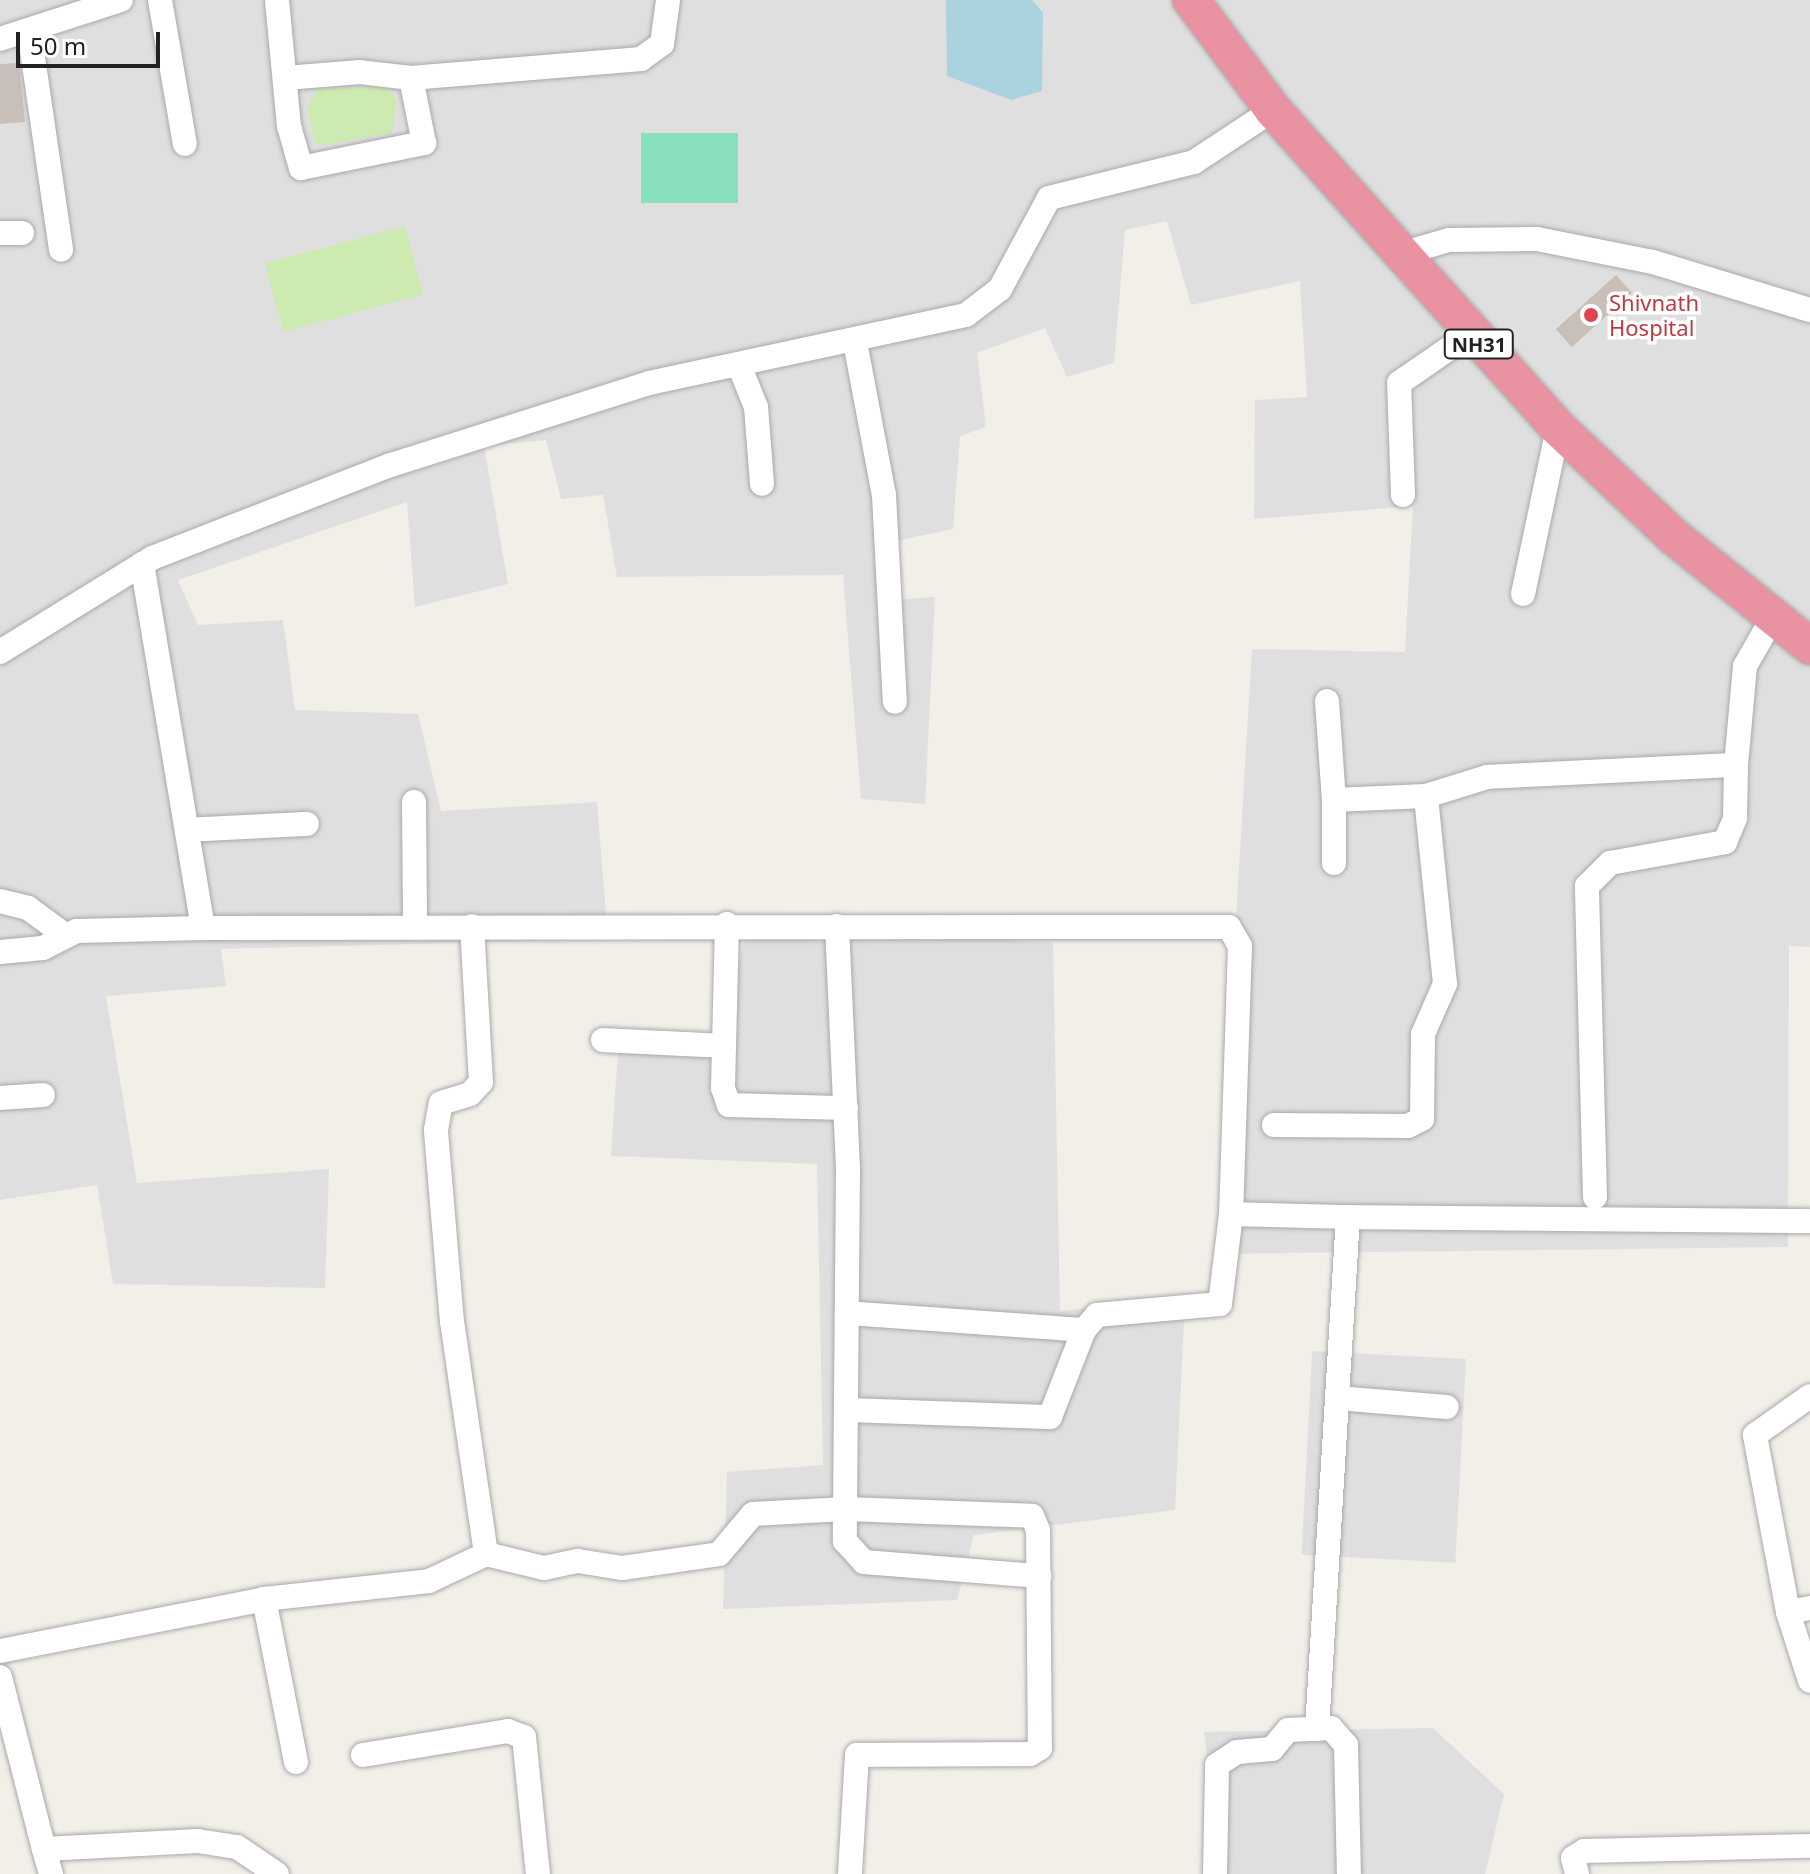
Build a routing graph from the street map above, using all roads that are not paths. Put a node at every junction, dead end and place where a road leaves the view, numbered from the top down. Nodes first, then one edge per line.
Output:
1 (121, 0) edge
2 (160, 0) edge
3 (277, 0) edge
4 (668, 0) edge
5 (1202, 8) edge
6 (29, 30) junction
7 (0, 39) edge
8 (285, 78) junction
9 (411, 78) junction
10 (1273, 110) junction
11 (185, 144) dead end
12 (61, 250) dead end
13 (1400, 254) junction
14 (1810, 310) edge
15 (1470, 334) junction
16 (855, 342) junction
17 (739, 365) junction
18 (1558, 428) junction
19 (762, 484) dead end
20 (1403, 495) dead end
21 (142, 564) junction
22 (1523, 594) dead end
23 (1772, 619) junction
24 (1810, 646) edge
25 (0, 652) edge
26 (1327, 701) dead end
27 (895, 702) dead end
28 (1736, 765) junction
29 (1426, 796) junction
30 (1334, 800) junction
31 (414, 802) dead end
32 (307, 824) dead end
33 (187, 830) junction
34 (1334, 863) dead end
35 (0, 901) edge
36 (727, 924) junction
37 (472, 926) junction
38 (837, 926) junction
39 (415, 927) junction
40 (203, 928) junction
41 (65, 935) junction
42 (0, 952) edge
43 (603, 1040) dead end
44 (724, 1046) junction
45 (43, 1095) dead end
46 (0, 1098) edge
47 (846, 1108) junction
48 (1274, 1125) dead end
49 (1595, 1197) dead end
50 (1231, 1214) junction
51 (1348, 1217) junction
52 (1810, 1221) edge
53 (847, 1313) junction
54 (1084, 1330) junction
55 (1810, 1396) edge
56 (1337, 1398) junction
57 (1447, 1407) dead end
58 (846, 1410) junction
59 (845, 1509) junction
60 (486, 1554) junction
61 (1039, 1576) junction
62 (264, 1599) junction
63 (1799, 1610) edge
64 (0, 1651) edge
65 (0, 1677) edge
66 (1810, 1681) edge
67 (1317, 1729) junction
68 (363, 1755) dead end
69 (296, 1762) dead end
70 (1810, 1846) edge
71 (44, 1849) junction
72 (51, 1874) edge
73 (277, 1874) edge
74 (538, 1874) edge
75 (850, 1874) edge
76 (1215, 1874) edge
77 (1349, 1874) edge
78 (1577, 1874) edge

1 - 6 street
2 - 11 street
3 - 8 street
4 - 9 street
5 - 10 highway, NH31
6 - 7 street
6 - 12 street
8 - 9 street
8 - 9 street
10 - 13 highway, NH31
10 - 16 street
13 - 14 street
13 - 15 highway, NH31
15 - 18 highway, NH31
15 - 20 street
16 - 17 street
16 - 27 street
17 - 19 street
17 - 21 street
18 - 22 street
18 - 23 highway, NH31
21 - 25 street
21 - 33 street
23 - 24 highway, NH31
23 - 28 street
26 - 30 street
28 - 29 street
28 - 49 street
29 - 30 street
29 - 48 street
30 - 34 street
31 - 39 street
32 - 33 street
33 - 40 street
35 - 41 street
36 - 37 street
36 - 38 street
36 - 44 street
37 - 39 street
37 - 60 street
38 - 47 street
38 - 50 street
39 - 40 street
40 - 41 street
41 - 42 street
43 - 44 street
44 - 47 street
45 - 46 street
47 - 53 street
50 - 51 street
50 - 54 street
51 - 52 street
51 - 56 street
53 - 54 street
53 - 58 street
54 - 58 street
55 - 63 street
56 - 57 street
56 - 67 street
58 - 59 street
59 - 60 street
59 - 61 street
59 - 61 street
60 - 62 street
61 - 75 street
62 - 64 street
62 - 69 street
63 - 66 street
65 - 71 street
67 - 76 street
67 - 77 street
68 - 74 street
70 - 78 street
71 - 72 street
71 - 73 street

